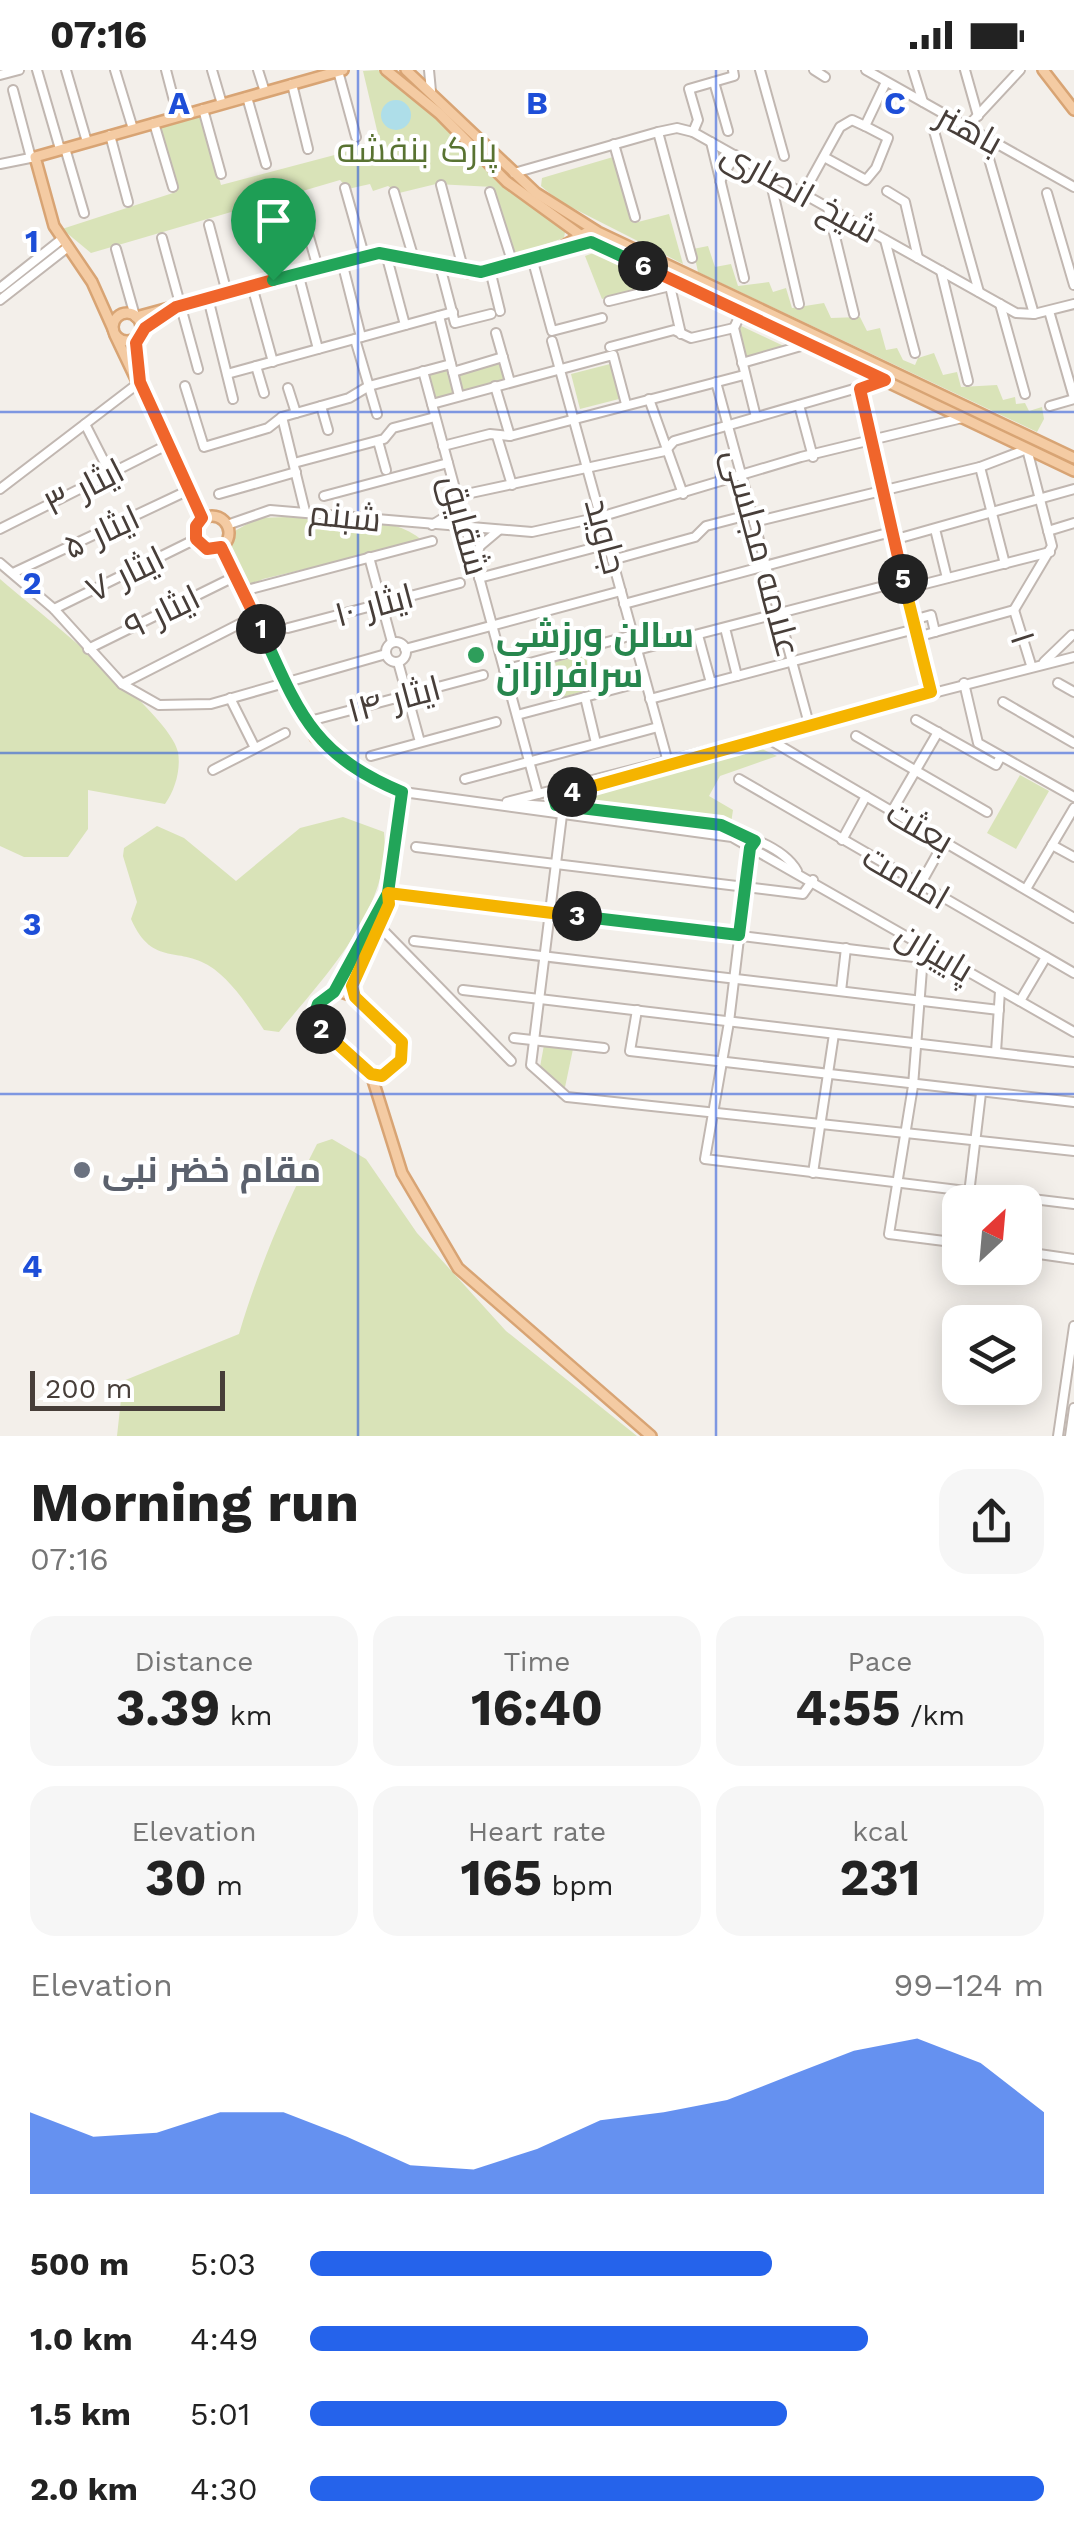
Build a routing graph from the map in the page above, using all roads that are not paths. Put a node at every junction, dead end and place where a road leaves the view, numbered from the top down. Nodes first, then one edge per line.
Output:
1 (18, 70) edge
2 (37, 70) edge
3 (66, 70) edge
4 (116, 70) edge
5 (166, 70) edge
6 (212, 70) edge
7 (258, 70) edge
8 (340, 70) edge
9 (386, 70) edge
10 (429, 70) edge
11 (760, 70) edge
12 (814, 70) edge
13 (866, 70) edge
14 (914, 70) edge
15 (965, 70) edge
16 (1020, 70) edge
17 (1043, 70) edge
18 (409, 71) edge
19 (734, 73) edge
20 (312, 74) edge
21 (0, 75) edge
22 (825, 77) dead end
23 (714, 82) junction
24 (886, 82) junction
25 (292, 84) junction
26 (13, 90) dead end
27 (431, 91) junction
28 (264, 92) junction
29 (247, 97) junction
30 (923, 102) junction
31 (222, 104) junction
32 (203, 109) junction
33 (1074, 110) edge
34 (178, 116) junction
35 (978, 116) junction
36 (154, 123) junction
37 (865, 126) junction
38 (966, 127) junction
39 (134, 129) junction
40 (728, 130) dead end
41 (934, 130) dead end
42 (658, 132) junction
43 (693, 132) junction
44 (110, 136) junction
45 (356, 137) dead end
46 (87, 142) junction
47 (711, 142) junction
48 (614, 144) junction
49 (63, 149) junction
50 (308, 150) dead end
51 (735, 155) junction
52 (784, 156) dead end
53 (33, 157) junction
54 (824, 157) junction
55 (989, 160) dead end
56 (0, 164) edge
57 (266, 164) dead end
58 (514, 173) junction
59 (220, 174) dead end
60 (769, 175) junction
61 (720, 181) junction
62 (441, 185) dead end
63 (173, 187) dead end
64 (1074, 187) edge
65 (344, 188) dead end
66 (887, 191) dead end
67 (394, 192) dead end
68 (490, 192) dead end
69 (1048, 193) dead end
70 (804, 194) junction
71 (298, 198) dead end
72 (128, 202) dead end
73 (828, 208) junction
74 (253, 213) dead end
75 (84, 214) dead end
76 (635, 216) dead end
77 (208, 225) dead end
78 (595, 230) junction
79 (162, 238) dead end
80 (587, 239) junction
81 (885, 240) junction
82 (65, 243) junction
83 (116, 249) dead end
84 (386, 254) junction
85 (364, 255) junction
86 (532, 258) junction
87 (692, 258) dead end
88 (918, 258) junction
89 (414, 259) junction
90 (342, 262) junction
91 (513, 264) junction
92 (440, 266) junction
93 (318, 268) junction
94 (490, 270) junction
95 (940, 270) junction
96 (464, 272) junction
97 (298, 273) junction
98 (744, 278) dead end
99 (273, 280) junction
100 (671, 283) junction
101 (1074, 285) edge
102 (252, 286) junction
103 (0, 288) edge
104 (979, 292) junction
105 (226, 293) junction
106 (208, 298) junction
107 (0, 300) edge
108 (608, 301) dead end
109 (800, 304) dead end
110 (1000, 304) junction
111 (1074, 304) edge
112 (178, 306) junction
113 (103, 311) junction
114 (1049, 311) junction
115 (452, 312) junction
116 (740, 313) junction
117 (854, 314) dead end
118 (1034, 314) junction
119 (136, 316) junction
120 (439, 316) junction
121 (117, 317) junction
122 (602, 318) dead end
123 (405, 325) junction
124 (734, 328) junction
125 (114, 332) junction
126 (496, 333) dead end
127 (682, 334) junction
128 (139, 335) junction
129 (552, 336) junction
130 (358, 338) junction
131 (808, 344) junction
132 (318, 349) junction
133 (612, 351) junction
134 (915, 354) dead end
135 (502, 357) junction
136 (273, 362) junction
137 (742, 363) junction
138 (256, 366) junction
139 (452, 368) junction
140 (198, 369) dead end
141 (560, 369) junction
142 (423, 371) junction
143 (226, 374) junction
144 (744, 375) junction
145 (885, 380) junction
146 (968, 381) dead end
147 (140, 382) junction
148 (510, 382) junction
149 (716, 382) junction
150 (185, 386) dead end
151 (369, 386) junction
152 (495, 386) junction
153 (288, 388) dead end
154 (860, 389) junction
155 (264, 393) dead end
156 (1025, 394) dead end
157 (460, 396) junction
158 (1074, 398) edge
159 (233, 399) dead end
160 (649, 399) junction
161 (432, 404) junction
162 (626, 404) junction
163 (799, 405) junction
164 (322, 406) junction
165 (1050, 406) dead end
166 (296, 413) junction
167 (377, 414) dead end
168 (282, 417) junction
169 (435, 417) junction
170 (756, 417) junction
171 (963, 418) junction
172 (574, 419) junction
173 (85, 424) junction
174 (728, 425) junction
175 (328, 430) dead end
176 (498, 436) junction
177 (510, 436) junction
178 (378, 441) junction
179 (870, 444) junction
180 (167, 445) junction
181 (444, 446) junction
182 (1028, 449) junction
183 (665, 451) junction
184 (813, 457) junction
185 (1074, 458) edge
186 (448, 463) junction
187 (980, 467) junction
188 (295, 468) junction
189 (386, 470) dead end
190 (588, 470) junction
191 (1074, 471) edge
192 (110, 473) junction
193 (740, 474) junction
194 (512, 486) junction
195 (0, 489) edge
196 (1074, 489) edge
197 (189, 490) junction
198 (881, 491) junction
199 (220, 494) dead end
200 (683, 494) junction
201 (324, 496) dead end
202 (457, 496) junction
203 (1040, 500) junction
204 (306, 511) junction
205 (992, 514) junction
206 (600, 517) junction
207 (202, 518) junction
208 (753, 518) junction
209 (1074, 522) edge
210 (227, 524) junction
211 (432, 526) junction
212 (0, 528) edge
213 (466, 528) junction
214 (934, 529) junction
215 (499, 530) junction
216 (1048, 531) junction
217 (892, 536) junction
218 (196, 539) junction
219 (432, 541) dead end
220 (608, 544) junction
221 (221, 547) junction
222 (1050, 552) junction
223 (368, 558) junction
224 (612, 560) junction
225 (474, 561) junction
226 (0, 563) edge
227 (1005, 564) junction
228 (766, 568) junction
229 (13, 574) junction
230 (236, 576) junction
231 (480, 578) junction
232 (947, 578) junction
233 (460, 583) dead end
234 (904, 585) junction
235 (243, 591) junction
236 (621, 591) junction
237 (382, 603) junction
238 (624, 604) junction
239 (54, 609) junction
240 (1014, 610) junction
241 (779, 614) junction
242 (255, 616) junction
243 (492, 624) junction
244 (288, 628) dead end
245 (725, 628) junction
246 (915, 628) junction
247 (935, 632) junction
248 (1073, 634) edge
249 (698, 635) junction
250 (633, 636) junction
251 (392, 642) junction
252 (88, 648) junction
253 (406, 649) junction
254 (637, 650) junction
255 (386, 654) junction
256 (1074, 654) edge
257 (398, 662) junction
258 (792, 662) junction
259 (1044, 662) junction
260 (1031, 665) junction
261 (504, 670) junction
262 (483, 675) dead end
263 (738, 676) junction
264 (286, 680) junction
265 (646, 681) junction
266 (964, 683) junction
267 (1058, 683) dead end
268 (122, 684) junction
269 (711, 684) junction
270 (931, 692) junction
271 (1074, 692) edge
272 (408, 695) junction
273 (585, 697) junction
274 (230, 698) junction
275 (650, 699) junction
276 (1002, 702) dead end
277 (517, 716) junction
278 (916, 720) dead end
279 (306, 722) junction
280 (496, 722) dead end
281 (809, 724) junction
282 (658, 727) junction
283 (938, 732) junction
284 (286, 733) dead end
285 (856, 736) dead end
286 (765, 737) junction
287 (420, 742) junction
288 (596, 742) junction
289 (1074, 743) edge
290 (255, 748) junction
291 (371, 756) dead end
292 (1001, 756) junction
293 (529, 760) junction
294 (668, 762) junction
295 (213, 770) dead end
296 (916, 770) junction
297 (465, 778) dead end
298 (738, 779) dead end
299 (402, 792) junction
300 (538, 794) junction
301 (866, 796) junction
302 (1074, 797) edge
303 (507, 802) junction
304 (1074, 808) edge
305 (892, 811) junction
306 (562, 812) junction
307 (987, 812) dead end
308 (842, 840) junction
309 (944, 842) junction
310 (752, 844) junction
311 (1052, 845) junction
312 (416, 847) dead end
313 (1074, 858) edge
314 (558, 864) junction
315 (813, 880) junction
316 (920, 885) junction
317 (745, 888) junction
318 (1026, 889) junction
319 (388, 893) junction
320 (552, 912) junction
321 (1072, 913) edge
322 (378, 926) junction
323 (739, 935) junction
324 (414, 941) dead end
325 (846, 948) junction
326 (928, 948) junction
327 (547, 954) junction
328 (1046, 957) junction
329 (922, 958) junction
330 (1074, 973) edge
331 (733, 978) junction
332 (463, 990) dead end
333 (1000, 990) junction
334 (841, 991) junction
335 (334, 992) junction
336 (355, 997) junction
337 (540, 999) junction
338 (919, 1000) junction
339 (1020, 1002) junction
340 (637, 1010) junction
341 (999, 1010) junction
342 (729, 1022) junction
343 (1074, 1032) edge
344 (834, 1034) junction
345 (514, 1038) dead end
346 (534, 1040) junction
347 (916, 1043) junction
348 (604, 1048) dead end
349 (996, 1052) junction
350 (511, 1061) dead end
351 (1074, 1062) edge
352 (722, 1063) junction
353 (371, 1074) junction
354 (828, 1076) junction
355 (913, 1086) junction
356 (981, 1093) junction
357 (1074, 1102) edge
358 (714, 1113) junction
359 (820, 1124) junction
360 (905, 1134) junction
361 (975, 1142) junction
362 (1074, 1152) edge
363 (814, 1173) junction
364 (899, 1184) junction
365 (970, 1185) edge
366 (942, 1189) edge
367 (1042, 1200) edge
368 (1074, 1204) edge
369 (942, 1241) edge
370 (1042, 1254) edge
371 (1074, 1258) edge
372 (1074, 1326) edge
373 (1074, 1408) edge
374 (651, 1436) edge
375 (1058, 1436) edge
376 (1070, 1436) edge

1 - 21 street
2 - 49 street
3 - 46 street
4 - 39 street
5 - 34 street
6 - 31 street
7 - 28 street
8 - 20 main road
8 - 45 street
9 - 80 main road
10 - 27 street
11 - 52 street
12 - 22 street
13 - 24 street, باهنر
14 - 30 street
15 - 35 street
16 - 35 street
17 - 33 main road
18 - 27 main road
19 - 23 street
20 - 25 main road
23 - 40 street
23 - 43 street
24 - 30 street, باهنر
24 - 37 street
25 - 28 main road
25 - 50 street
26 - 53 street
27 - 58 main road
28 - 29 main road
29 - 31 main road
29 - 57 street
30 - 38 street, باهنر
31 - 32 main road
32 - 34 main road
32 - 59 street
34 - 36 main road
35 - 38 street
36 - 39 main road
36 - 63 street
37 - 54 street
37 - 54 street
38 - 64 street, باهنر
39 - 44 main road
41 - 104 street
42 - 43 street, شیخ انصاری
42 - 48 street, شیخ انصاری
42 - 87 street
43 - 47 street, شیخ انصاری
44 - 46 main road
44 - 72 street
46 - 49 main road
47 - 51 street, شیخ انصاری
47 - 61 street
48 - 58 street, شیخ انصاری
48 - 76 street
49 - 53 main road
49 - 75 street
51 - 60 street, شیخ انصاری
51 - 61 street
53 - 56 street
53 - 82 main road
54 - 70 street
55 - 118 street
58 - 78 main road
60 - 70 street, شیخ انصاری
60 - 109 street
61 - 98 street
62 - 96 street
65 - 85 street
66 - 88 street
67 - 89 street
68 - 91 street
69 - 101 street
70 - 73 street, شیخ انصاری
71 - 93 street
73 - 81 street, شیخ انصاری
73 - 117 street
74 - 99 street
77 - 105 street
78 - 80 main road
78 - 185 main road
79 - 112 street
80 - 86 main road
80 - 100 main road
81 - 88 street, شیخ انصاری
81 - 134 street
82 - 103 street
82 - 107 street
82 - 113 main road
83 - 119 street
84 - 85 main road
84 - 89 main road
84 - 123 street
85 - 90 main road
86 - 91 main road
86 - 129 street, جاوید
88 - 95 street, شیخ انصاری
89 - 92 main road
90 - 93 main road
90 - 130 street
91 - 94 main road
92 - 96 main road
92 - 115 street
93 - 97 main road
94 - 96 main road
94 - 115 street
95 - 104 street, شیخ انصاری
95 - 146 street
97 - 99 main road
97 - 132 street
99 - 102 main road
100 - 108 street
100 - 116 main road
100 - 127 street
102 - 105 main road
102 - 136 street
104 - 110 street, شیخ انصاری
105 - 106 main road
106 - 112 main road
106 - 143 street
110 - 118 street, شیخ انصاری
110 - 156 street
111 - 114 street, شیخ انصاری
112 - 119 main road
112 - 128 main road
112 - 140 street
113 - 121 main road
113 - 125 main road
114 - 118 street, شیخ انصاری
114 - 158 street
115 - 120 street
116 - 124 street
116 - 131 main road
119 - 121 main road
119 - 128 main road
120 - 123 street
120 - 139 street
121 - 125 main road
122 - 129 street
123 - 130 street
124 - 127 street
124 - 137 street
125 - 128 main road
125 - 147 main road
126 - 135 street
127 - 133 street
128 - 147 main road
129 - 141 street, جاوید
130 - 132 street
130 - 151 street
131 - 137 street
131 - 145 main road
132 - 136 street
133 - 141 street
133 - 162 street
135 - 139 street
135 - 148 street
136 - 138 street
137 - 144 street
138 - 143 street
138 - 155 street
139 - 142 street
139 - 157 street
141 - 148 street
141 - 172 street, جاوید
142 - 151 street
142 - 161 street, شقایق
143 - 159 street
144 - 149 street
144 - 170 street
145 - 154 street
145 - 171 main road
147 - 173 street
147 - 180 main road
148 - 152 street
149 - 160 street
149 - 174 street, علامه مجلسی
150 - 168 street
151 - 164 street
151 - 167 street
152 - 157 street
152 - 177 street
153 - 166 street
154 - 163 street
154 - 179 street
157 - 161 street
158 - 165 street
160 - 162 street
160 - 183 street
161 - 169 street, شقایق
162 - 172 street
163 - 170 street
163 - 184 street
164 - 166 street
164 - 175 street
166 - 168 street
168 - 188 street
169 - 178 street
169 - 181 street, شقایق
170 - 174 street
171 - 179 street, شبنم
171 - 182 main road
172 - 177 street
172 - 190 street, جاوید
173 - 192 street
173 - 195 street
174 - 183 street
174 - 193 street, علامه مجلسی
176 - 177 street
176 - 181 street
176 - 194 street
178 - 188 street
178 - 189 street
179 - 184 street, شبنم
179 - 198 street
180 - 192 street, ایثار ۳
180 - 197 main road
181 - 186 street, شقایق
182 - 187 street
182 - 191 main road
182 - 203 street
183 - 190 street
183 - 200 street
184 - 193 street, شبنم
186 - 201 street
186 - 202 street, شقایق
187 - 198 street
187 - 205 street
188 - 199 street
188 - 204 street
190 - 194 street
190 - 206 street, جاوید
192 - 212 street, ایثار ۳
193 - 200 street, شبنم
193 - 208 street, علامه مجلسی
194 - 202 street
196 - 203 street
197 - 207 main road
197 - 229 street, ایثار ۵
198 - 208 street
198 - 217 street
200 - 206 street, شبنم
202 - 211 street
202 - 213 street, شقایق
203 - 205 street
203 - 216 street
204 - 210 street, شبنم
204 - 211 street, شبنم
205 - 214 street
205 - 227 street
206 - 215 street, شبنم
206 - 220 street, جاوید
207 - 210 main road
207 - 218 main road
208 - 224 street
208 - 228 street, علامه مجلسی
209 - 216 street
210 - 221 main road
211 - 213 street, شبنم
213 - 215 street, شبنم
213 - 225 street, شقایق
214 - 217 street
214 - 232 street
215 - 225 street
216 - 222 street
217 - 228 street
217 - 234 street
218 - 221 main road
218 - 239 street, ایثار ۷
219 - 223 street
220 - 224 street, جاوید
220 - 231 street
221 - 230 main road
222 - 227 street
222 - 240 street
223 - 235 street
223 - 237 street
224 - 236 street, جاوید
225 - 231 street, شقایق
226 - 229 street
227 - 232 street
228 - 238 street
228 - 241 street, علامه مجلسی
229 - 239 street
230 - 235 main road
230 - 252 street, ایثار ۹
231 - 243 street, شقایق
232 - 234 street
233 - 237 street, ایثار ۱۰
234 - 241 street
234 - 246 street
235 - 242 main road
236 - 238 street, جاوید
236 - 243 street
237 - 244 street, ایثار ۱۰
237 - 251 street
238 - 250 street, جاوید
239 - 252 street
240 - 247 street
240 - 260 street, ۱
241 - 245 street
241 - 258 street, علامه مجلسی
242 - 264 main road
242 - 268 street
243 - 253 street
243 - 261 street, شقایق
245 - 249 street
245 - 263 street
246 - 247 street
246 - 247 street
246 - 258 street
246 - 270 street
248 - 256 street
248 - 259 street
249 - 254 street
249 - 269 street
250 - 254 street, جاوید
250 - 261 street
251 - 253 street
251 - 255 street
252 - 268 street
253 - 257 street
254 - 265 street, جاوید
255 - 257 street
255 - 264 street
256 - 259 street
257 - 272 street
258 - 263 street
258 - 281 street, علامه مجلسی
259 - 260 street
260 - 266 street
261 - 277 street, شقایق
262 - 272 street, ایثار ۱۴
263 - 269 street
264 - 274 street
264 - 279 main road
265 - 273 street
265 - 275 street, جاوید
266 - 270 street
266 - 292 street
267 - 271 street
268 - 274 street
269 - 275 street
270 - 281 street
272 - 279 street, ایثار ۱۴
272 - 287 street
273 - 277 street
273 - 288 street
274 - 290 street
275 - 282 street, جاوید
276 - 289 street
277 - 293 street, شقایق
278 - 283 street
279 - 299 main road
280 - 287 street
281 - 286 street
282 - 288 street
282 - 294 street, جاوید
283 - 292 street
283 - 296 street
284 - 290 street
285 - 296 street
286 - 294 street
286 - 301 street, بعثت
287 - 291 street
288 - 293 street
290 - 295 street
292 - 302 street
293 - 297 street
293 - 300 street, شقایق
294 - 300 street
294 - 306 street
296 - 305 street
296 - 307 street
298 - 308 street, امامت
299 - 303 street, پاییزان
299 - 306 street, پاییزان
299 - 319 main road
300 - 303 street
301 - 305 street, بعثت
301 - 308 street
303 - 306 street, پاییزان
304 - 311 street
305 - 309 street, بعثت
306 - 310 street, پاییزان
306 - 314 street
308 - 316 street, امامت
309 - 316 street
309 - 318 street, بعثت
310 - 315 street, پاییزان
310 - 317 street
311 - 313 street
311 - 318 street
312 - 314 street
314 - 317 street
314 - 320 street
315 - 317 street
315 - 326 street, پاییزان
316 - 328 street, امامت
317 - 323 street
318 - 321 street, بعثت
319 - 320 street
319 - 322 main road
319 - 335 main road
320 - 323 street
320 - 327 street
322 - 336 main road
322 - 350 street
323 - 325 street
323 - 331 street
324 - 327 street
325 - 329 street
325 - 334 street
326 - 329 street
326 - 333 street, پاییزان
327 - 331 street
327 - 337 street
328 - 330 street, امامت
328 - 339 street
329 - 338 street
331 - 334 street
331 - 342 street
332 - 337 street
333 - 339 street, پاییزان
333 - 341 street
334 - 338 street
335 - 336 main road
335 - 353 main road
336 - 353 main road
337 - 340 street
337 - 346 street
338 - 341 street
338 - 347 street
339 - 343 street, پاییزان
340 - 342 street
340 - 352 street
341 - 349 street
342 - 344 street
342 - 352 street
344 - 347 street
344 - 354 street
345 - 346 street
346 - 348 street
346 - 358 street
347 - 349 street
347 - 355 street
349 - 351 street
352 - 354 street
352 - 358 street
353 - 374 main road
354 - 355 street
354 - 359 street
355 - 356 street
355 - 360 street
356 - 357 street
356 - 361 street
358 - 359 street
358 - 363 street
359 - 360 street
359 - 363 street
360 - 361 street
360 - 364 street
361 - 362 street
361 - 365 street
363 - 364 street
364 - 366 street
364 - 369 street
367 - 368 street
370 - 371 street
372 - 375 street
373 - 376 street

